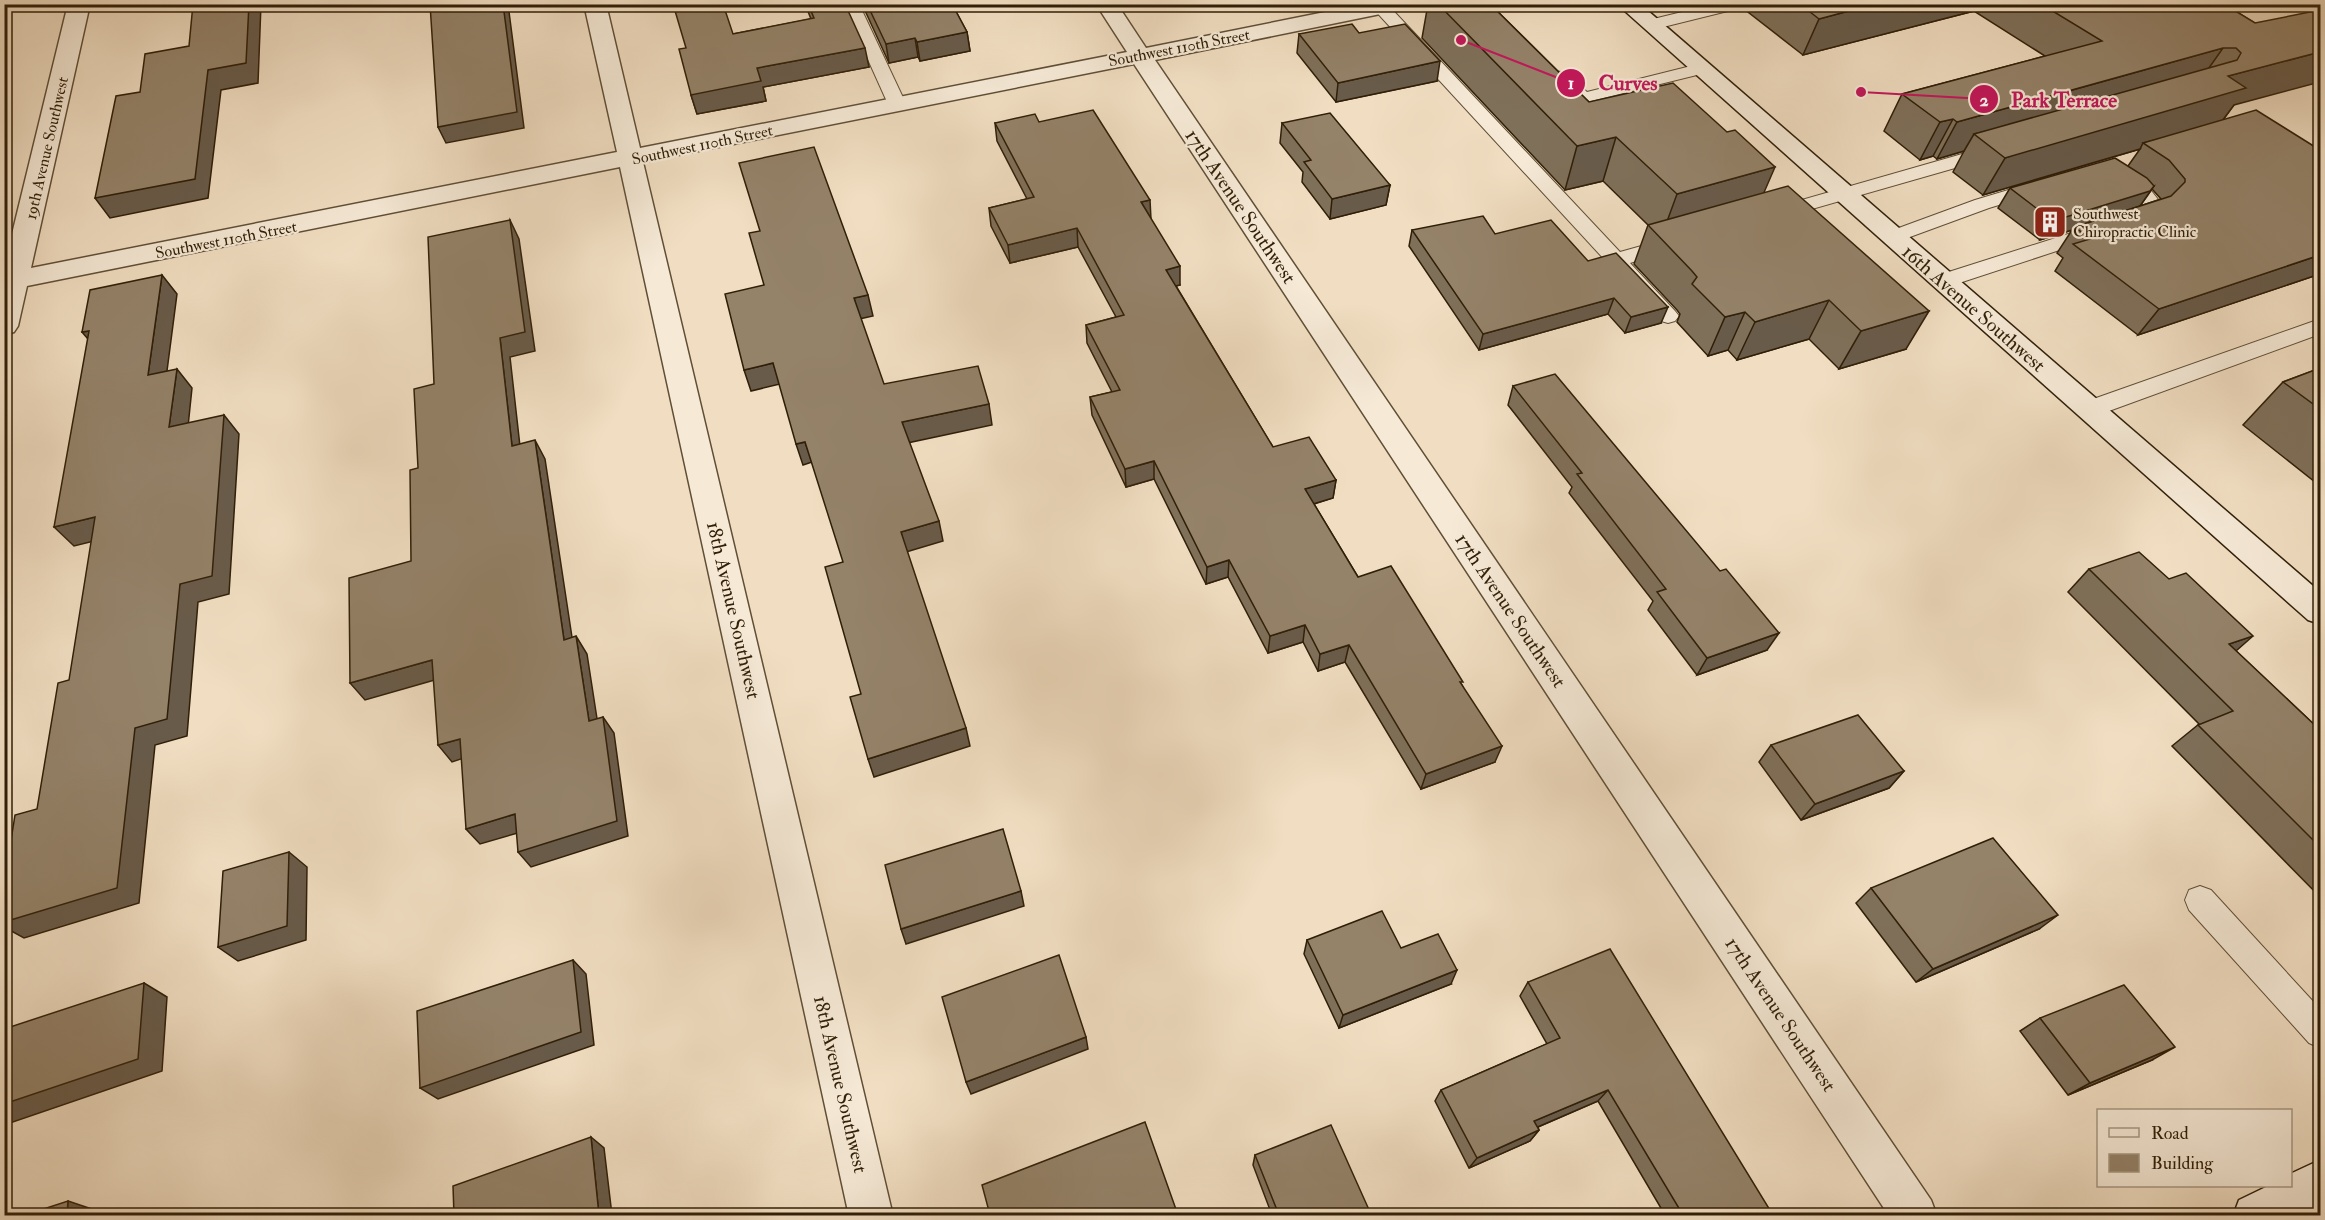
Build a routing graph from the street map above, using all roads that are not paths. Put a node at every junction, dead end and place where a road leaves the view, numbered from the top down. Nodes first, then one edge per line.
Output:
1 (79, 4) edge
2 (595, 4) edge
3 (851, 4) edge
4 (1106, 4) edge
5 (1627, 4) edge
6 (1738, 4) edge
7 (1386, 6) edge
8 (1651, 25) junction
9 (1140, 55) junction
10 (1549, 67) edge
11 (1699, 69) junction
12 (897, 104) junction
13 (2013, 146) edge
14 (632, 158) junction
15 (2128, 161) edge
16 (2055, 182) edge
17 (1844, 194) junction
18 (1764, 217) edge
19 (1892, 237) junction
20 (1684, 240) edge
21 (1616, 260) junction
22 (1943, 280) junction
23 (10, 281) edge
24 (1668, 316) edge
25 (4, 326) edge
26 (2320, 326) edge
27 (2090, 409) junction
28 (2318, 606) edge
29 (2200, 900) dead end
30 (2320, 1032) edge
31 (2320, 1182) edge
32 (871, 1215) edge
33 (1915, 1215) edge
34 (2255, 1215) edge

1 - 23 street, 19th Avenue Southwest
2 - 14 street, 18th Avenue Southwest
3 - 12 lane
4 - 9 street, 17th Avenue Southwest
5 - 8 street, 16th Avenue Southwest
6 - 8 lane
7 - 9 street, Southwest 110th Street
7 - 21 lane
8 - 11 street, 16th Avenue Southwest
9 - 12 street, Southwest 110th Street
9 - 33 street, 17th Avenue Southwest
10 - 11 lane
11 - 17 street, 16th Avenue Southwest
12 - 14 street, Southwest 110th Street
13 - 17 lane
14 - 23 street, Southwest 110th Street
14 - 32 street, 18th Avenue Southwest
15 - 22 lane
16 - 19 lane
17 - 18 lane
17 - 19 street, 16th Avenue Southwest
19 - 22 street, 16th Avenue Southwest
20 - 21 lane
21 - 24 lane
22 - 27 street, 16th Avenue Southwest
23 - 25 street, 19th Avenue Southwest
26 - 27 lane
27 - 28 street, 16th Avenue Southwest
29 - 30 lane
31 - 34 street

